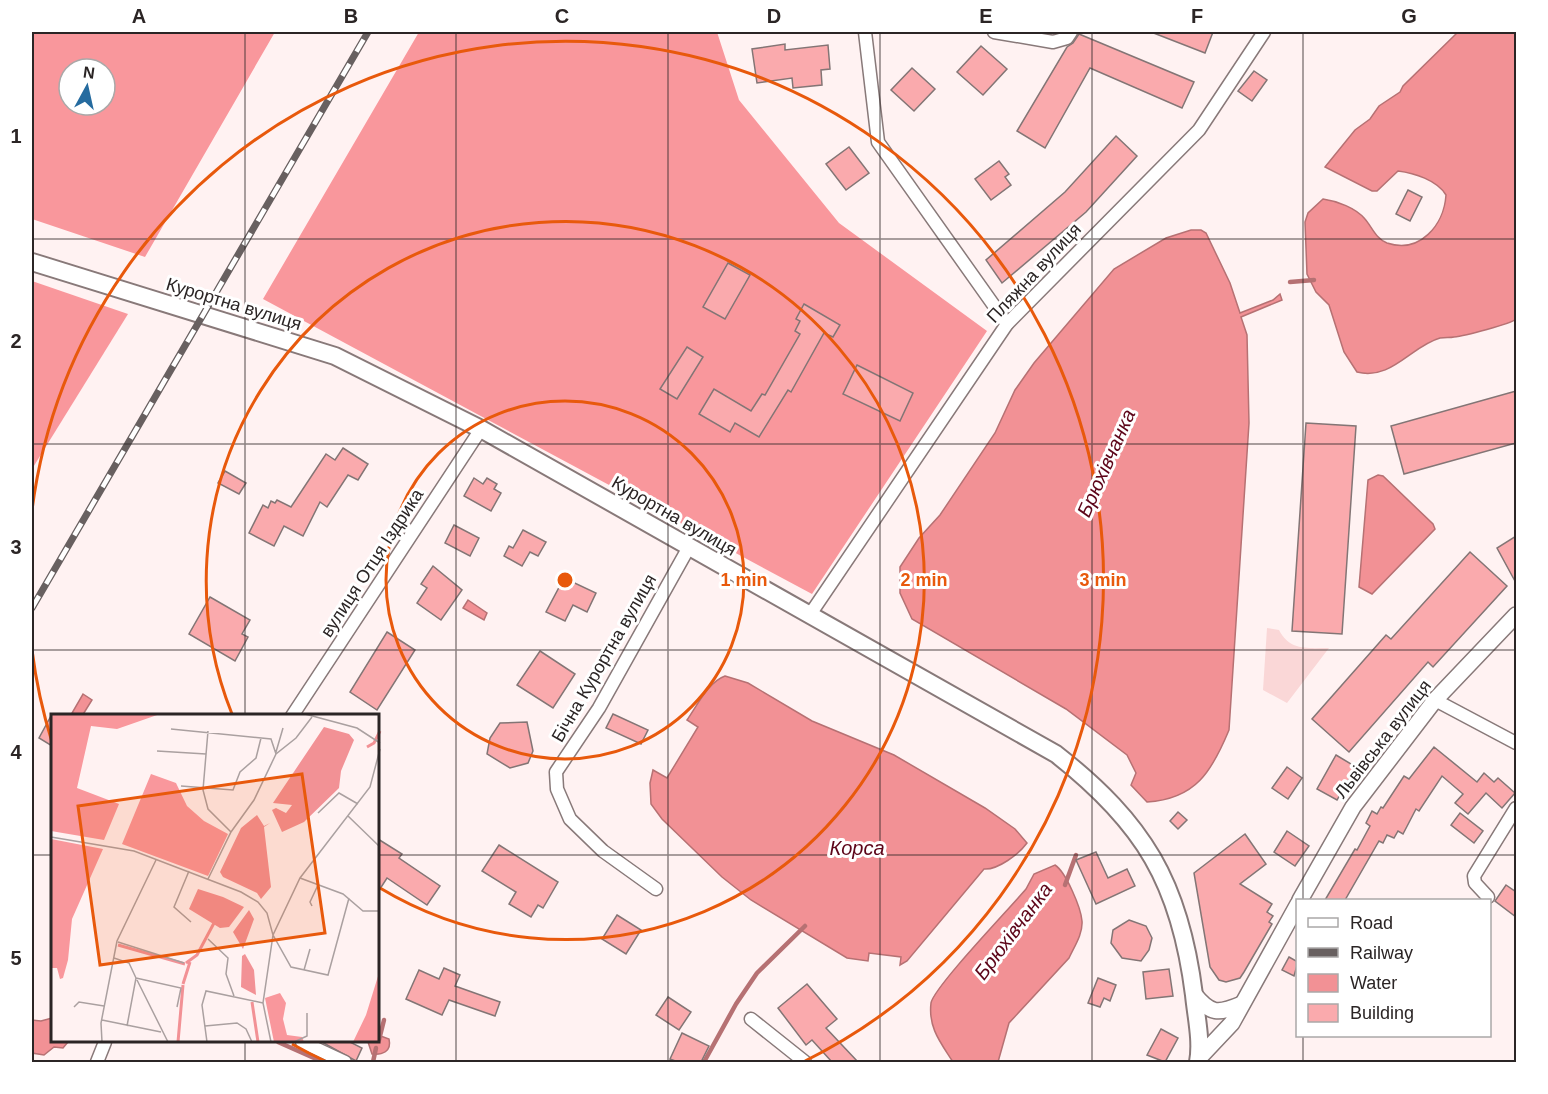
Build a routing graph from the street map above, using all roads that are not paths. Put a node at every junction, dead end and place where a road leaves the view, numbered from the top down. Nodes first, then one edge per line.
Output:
1 (865, 32) edge
2 (994, 32) edge
3 (1071, 32) edge
4 (1264, 32) edge
5 (32, 262) edge
6 (1007, 324) junction
7 (482, 429) junction
8 (689, 547) junction
9 (1516, 615) edge
10 (809, 616) junction
11 (1435, 700) junction
12 (293, 714) edge
13 (1516, 742) edge
14 (1516, 808) edge
15 (656, 889) dead end
16 (1488, 897) dead end
17 (1301, 899) edge
18 (1296, 907) edge
19 (1194, 994) junction
20 (1242, 1004) junction
21 (751, 1019) dead end
22 (104, 1043) edge
23 (306, 1043) edge
24 (1200, 1061) edge
25 (98, 1062) edge
26 (345, 1062) edge
27 (805, 1062) edge

1 - 6 street
2 - 3 street
4 - 6 street, Пляжна вулиця
5 - 7 main road, Курортна вулиця
6 - 10 street, Пляжна вулиця
7 - 8 main road, Курортна вулиця
7 - 12 street, вулиця Отця Іздрика
8 - 10 main road, Курортна вулиця
8 - 15 street, Бічна Курортна вулиця
9 - 11 street, Львівська вулиця
10 - 19 main road, Курортна вулиця
11 - 13 street
11 - 17 street, Львівська вулиця
14 - 16 street
18 - 20 street, Львівська вулиця
19 - 20 street
19 - 24 main road, Курортна вулиця
20 - 24 street, Львівська вулиця
21 - 27 street
22 - 25 street
23 - 26 street

